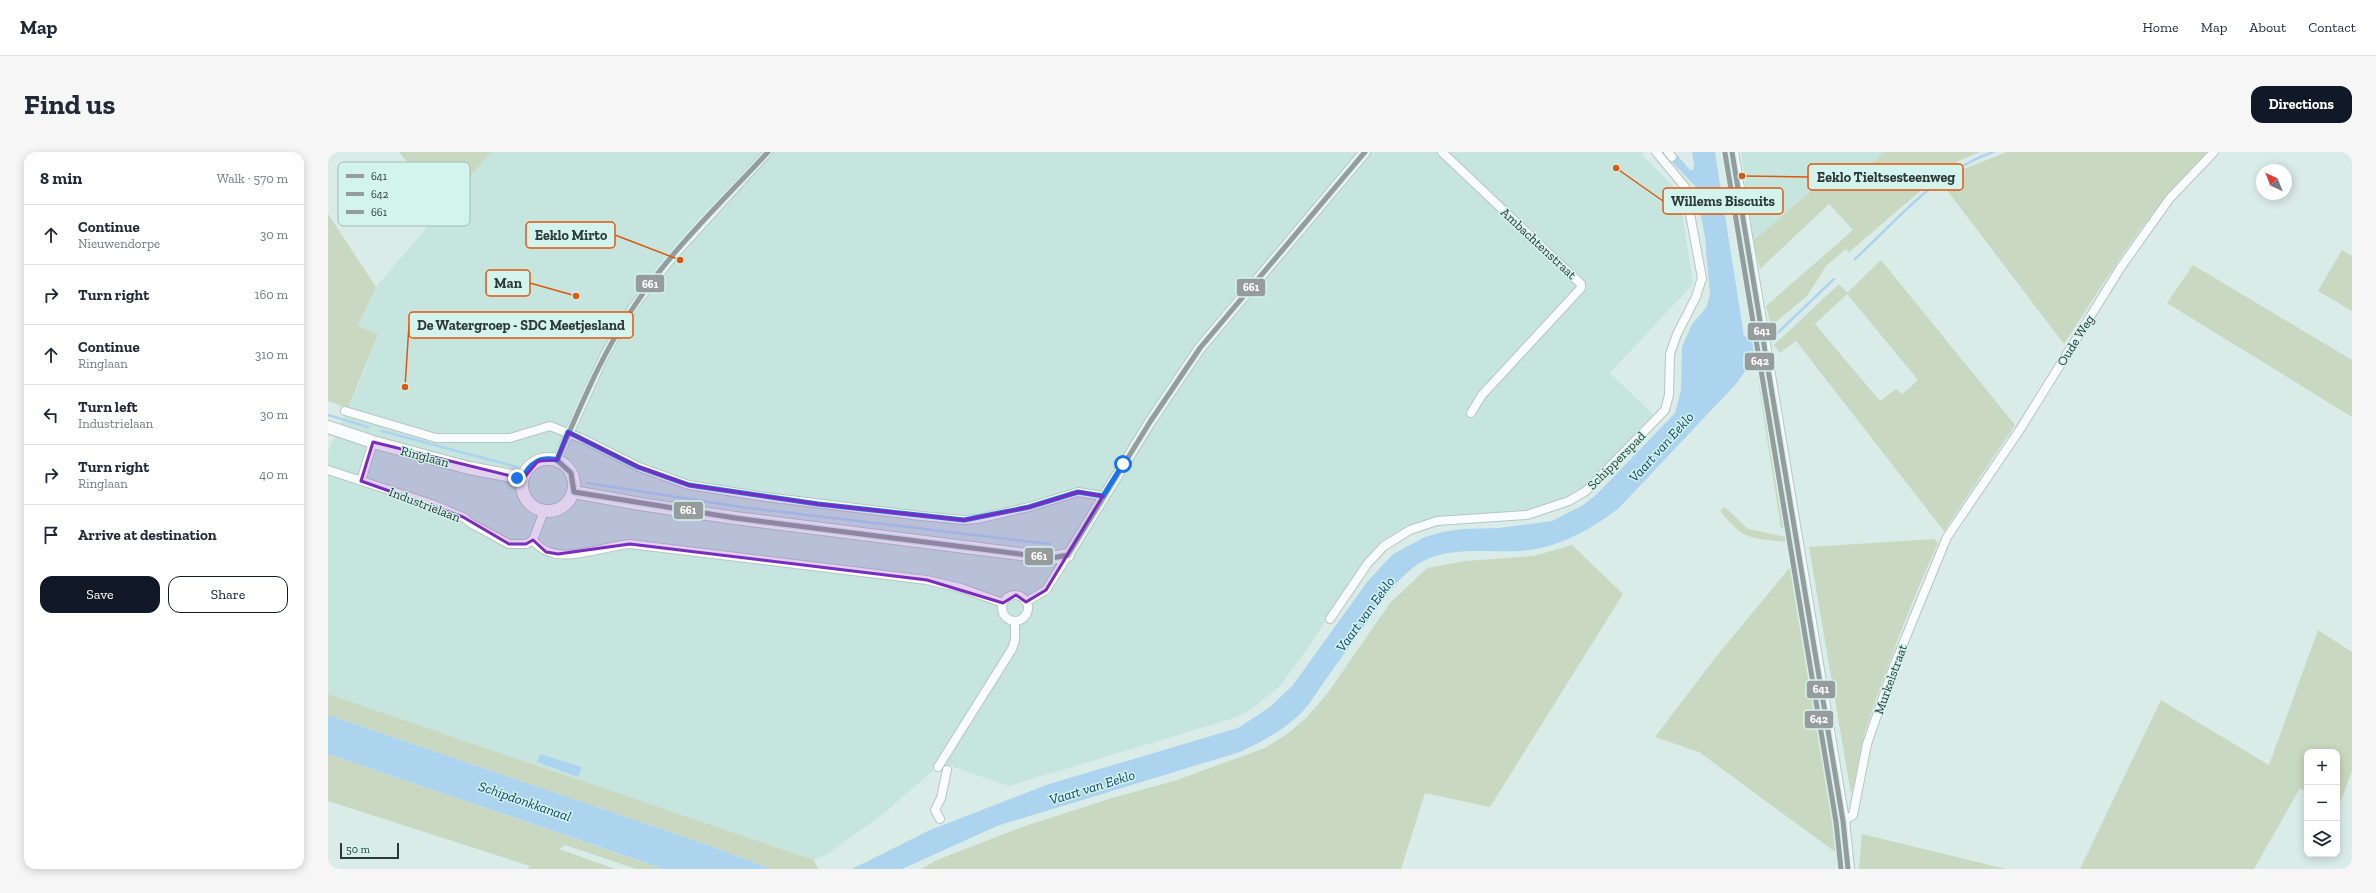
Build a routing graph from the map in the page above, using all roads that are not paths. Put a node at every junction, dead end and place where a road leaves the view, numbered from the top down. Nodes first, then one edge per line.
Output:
1 (768, 152) edge
2 (1365, 152) edge
3 (1442, 152) edge
4 (1656, 152) edge
5 (1732, 152) edge
6 (2214, 152) edge
7 (346, 411) dead end
8 (1472, 413) dead end
9 (328, 427) edge
10 (568, 432) junction
11 (373, 442) junction
12 (557, 460) junction
13 (328, 470) edge
14 (523, 478) junction
15 (361, 481) junction
16 (574, 492) junction
17 (1103, 496) junction
18 (544, 511) junction
19 (1947, 537) joint
20 (533, 540) junction
21 (1068, 555) junction
22 (1026, 602) junction
23 (1003, 603) junction
24 (1330, 620) dead end
25 (1015, 621) junction
26 (938, 767) dead end
27 (947, 770) dead end
28 (940, 819) dead end
29 (1843, 821) junction
30 (1848, 869) edge

1 - 10 street
2 - 17 street
3 - 8 street, Ambachtenstraat
4 - 24 street, Schipperspad
5 - 29 main road
6 - 19 street, Oude Weg
7 - 10 street
9 - 11 main road, Ringlaan
10 - 12 street
10 - 17 street
11 - 14 main road, Ringlaan
11 - 15 street
12 - 14 main road
12 - 16 main road
13 - 15 street, Industrielaan
14 - 18 main road
15 - 20 street, Industrielaan
16 - 18 main road
16 - 21 main road
17 - 21 street
18 - 20 street
19 - 29 street, Murkelstraat
20 - 23 street
21 - 22 street
22 - 23 street
22 - 25 street
23 - 25 street
25 - 26 street
27 - 28 street
29 - 30 main road

